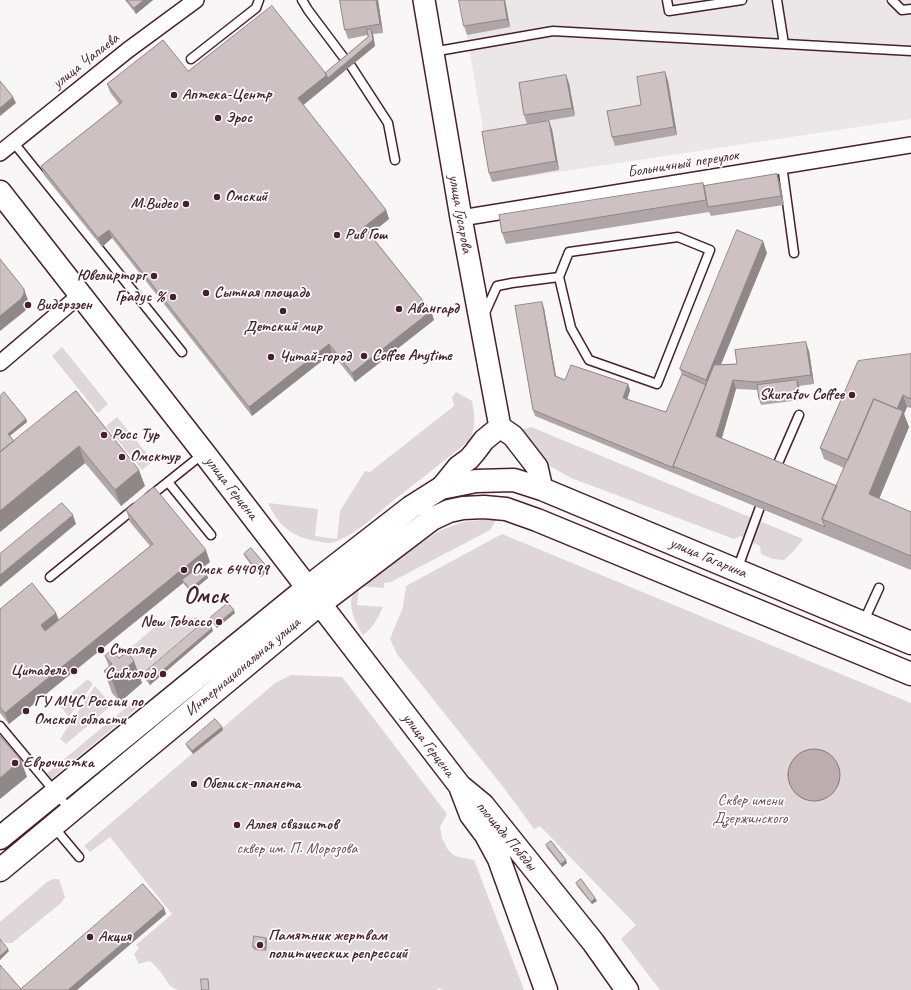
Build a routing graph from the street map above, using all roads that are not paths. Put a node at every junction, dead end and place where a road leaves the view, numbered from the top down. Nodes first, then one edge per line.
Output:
1 (196, 0) edge
2 (259, 0) edge
3 (302, 0) edge
4 (424, 0) edge
5 (668, 0) edge
6 (742, 0) edge
7 (777, 0) edge
8 (892, 0) edge
9 (911, 9) edge
10 (784, 44) junction
11 (911, 51) edge
12 (432, 52) junction
13 (191, 59) dead end
14 (14, 143) junction
15 (911, 145) edge
16 (0, 153) edge
17 (394, 160) dead end
18 (782, 166) junction
19 (0, 192) edge
20 (461, 218) junction
21 (794, 253) dead end
22 (559, 277) junction
23 (80, 295) junction
24 (480, 323) junction
25 (182, 352) dead end
26 (0, 363) edge
27 (799, 414) dead end
28 (500, 427) junction
29 (204, 453) junction
30 (776, 468) edge
31 (503, 480) joint
32 (168, 482) junction
33 (441, 488) junction
34 (542, 489) junction
35 (760, 507) edge
36 (506, 509) joint
37 (211, 535) dead end
38 (737, 571) junction
39 (50, 577) dead end
40 (879, 588) dead end
41 (314, 595) junction
42 (816, 604) junction
43 (863, 623) junction
44 (805, 630) junction
45 (911, 643) edge
46 (911, 674) edge
47 (0, 726) edge
48 (3, 736) edge
49 (460, 786) junction
50 (56, 792) junction
51 (71, 810) junction
52 (53, 826) junction
53 (0, 838) edge
54 (79, 857) dead end
55 (0, 870) edge
56 (546, 990) edge
57 (627, 990) edge

1 - 14 street, улица Чапаева
2 - 13 lane
3 - 17 lane
4 - 12 main road, улица Гусарова
5 - 6 lane
7 - 10 lane
8 - 9 lane
10 - 11 lane
10 - 12 lane
12 - 20 main road, улица Гусарова
14 - 16 street, улица Чапаева
14 - 25 lane
15 - 18 street, Больничный переулок
18 - 20 street, Больничный переулок
18 - 21 lane
19 - 23 main road, улица Герцена
20 - 24 main road, улица Гусарова
22 - 22 lane
22 - 24 lane
23 - 26 street
23 - 29 main road, улица Герцена
24 - 28 main road, улица Гусарова
27 - 30 lane
28 - 33 main road
28 - 34 main road
29 - 32 lane
29 - 41 main road, улица Герцена
31 - 33 main road, Интернациональная улица
31 - 34 main road, улица Гагарина
32 - 37 lane
32 - 39 lane
33 - 41 main road, Интернациональная улица
34 - 38 main road, улица Гагарина
35 - 38 lane
36 - 41 main road, Интернациональная улица
36 - 44 main road, улица Гагарина
38 - 42 main road, улица Гагарина
40 - 43 lane
41 - 49 main road, улица Герцена
41 - 50 main road, Интернациональная улица
41 - 51 main road, Интернациональная улица
42 - 43 main road, улица Гагарина
42 - 44 main road
43 - 45 main road, улица Гагарина
44 - 46 main road, улица Гагарина
47 - 48 lane
48 - 50 lane
49 - 56 main road, площадь Победы
49 - 57 main road, площадь Победы
50 - 51 lane
50 - 53 main road, Интернациональная улица
51 - 52 main road, Интернациональная улица
52 - 54 lane
52 - 55 main road, Интернациональная улица

